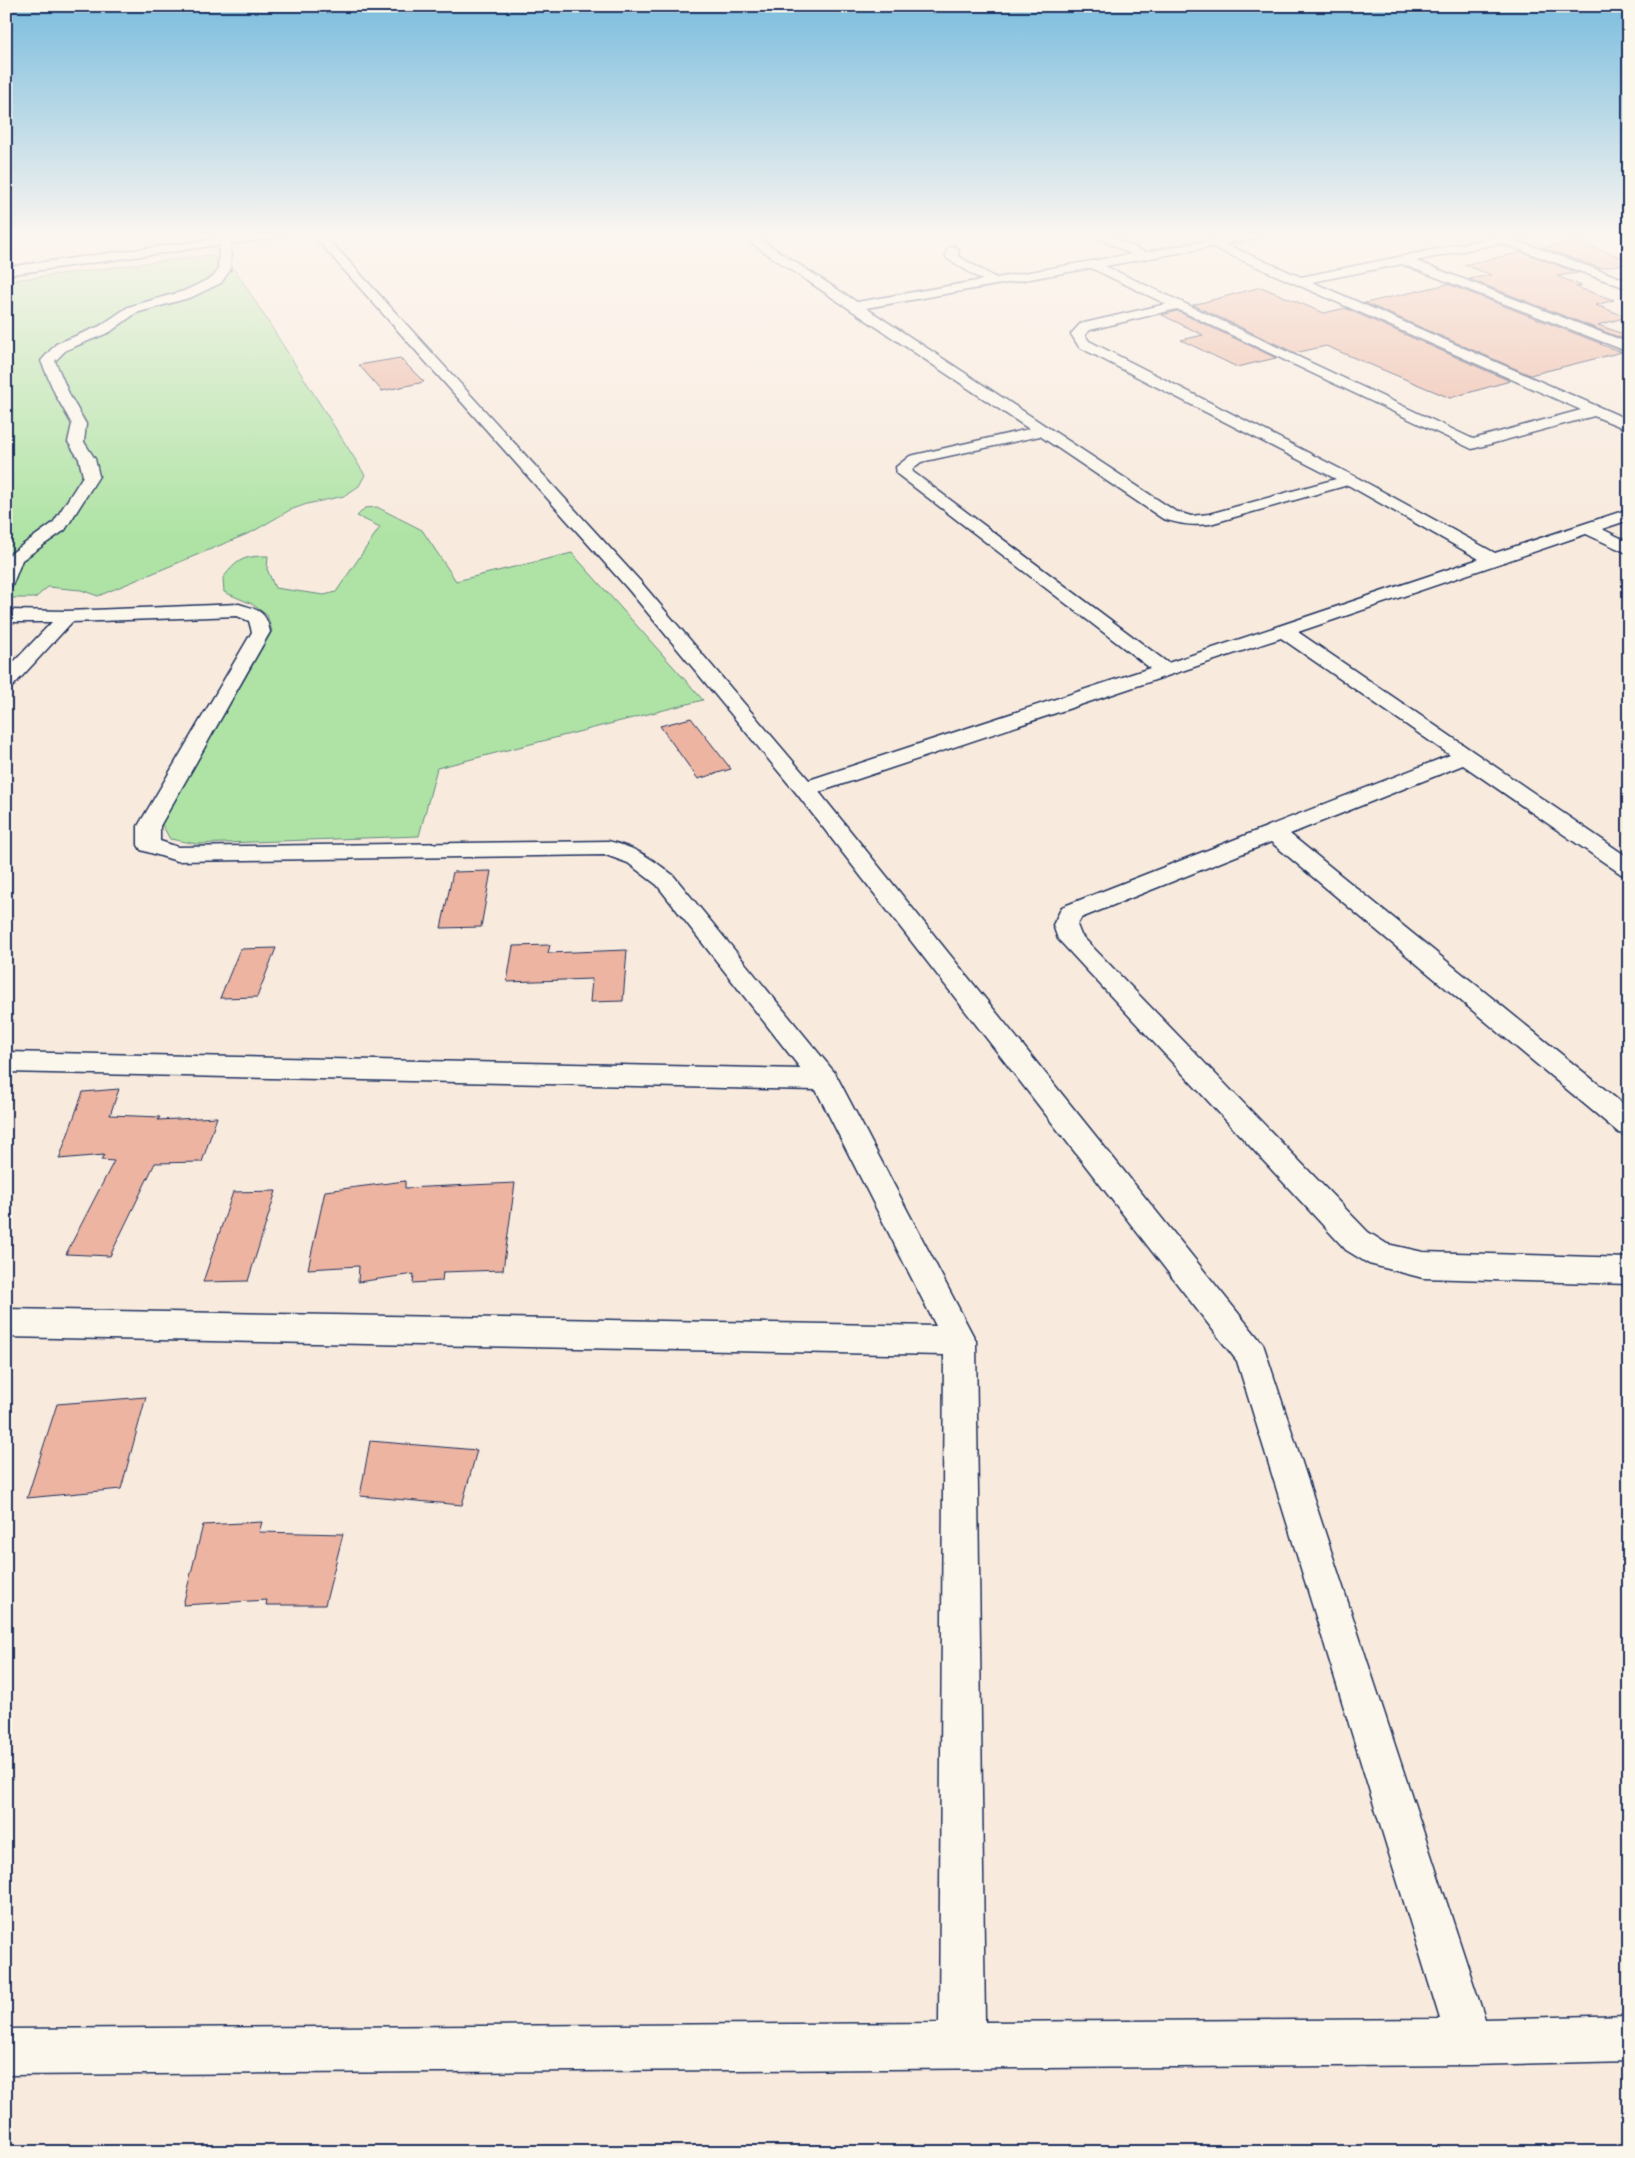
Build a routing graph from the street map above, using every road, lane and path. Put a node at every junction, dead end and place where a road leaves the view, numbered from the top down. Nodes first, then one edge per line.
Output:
1 (93, 334) edge
2 (408, 334) edge
3 (898, 334) edge
4 (1078, 334) edge
5 (1239, 334) edge
6 (1419, 334) edge
7 (1592, 334) edge
8 (1629, 348) edge
9 (1595, 412) junction
10 (1629, 426) edge
11 (1041, 431) junction
12 (1350, 480) junction
13 (1629, 514) edge
14 (1587, 528) junction
15 (1629, 549) edge
16 (1494, 560) junction
17 (6, 582) edge
18 (6, 616) edge
19 (67, 616) junction
20 (1283, 631) junction
21 (1165, 670) junction
22 (6, 682) edge
23 (1467, 756) junction
24 (805, 789) junction
25 (1272, 832) junction
26 (1629, 869) edge
27 (6, 1062) edge
28 (825, 1080) junction
29 (1629, 1125) edge
30 (1629, 1271) edge
31 (6, 1323) edge
32 (960, 1341) junction
33 (1629, 2038) edge
34 (1470, 2042) junction
35 (962, 2046) junction
36 (6, 2052) edge

1 - 17 street
2 - 24 street
3 - 11 street
4 - 12 street
5 - 9 street
6 - 9 street
7 - 8 street
9 - 10 street
11 - 12 street
11 - 21 street
12 - 16 street
13 - 14 street
14 - 15 street
14 - 16 street
16 - 20 street
18 - 19 street
19 - 22 street
19 - 28 street
20 - 21 street
20 - 23 street
21 - 24 street
23 - 25 street
23 - 26 street
24 - 34 street
25 - 29 street
25 - 30 street
27 - 28 street
28 - 32 street
31 - 32 street
32 - 35 street
33 - 34 street
34 - 35 street
35 - 36 street

